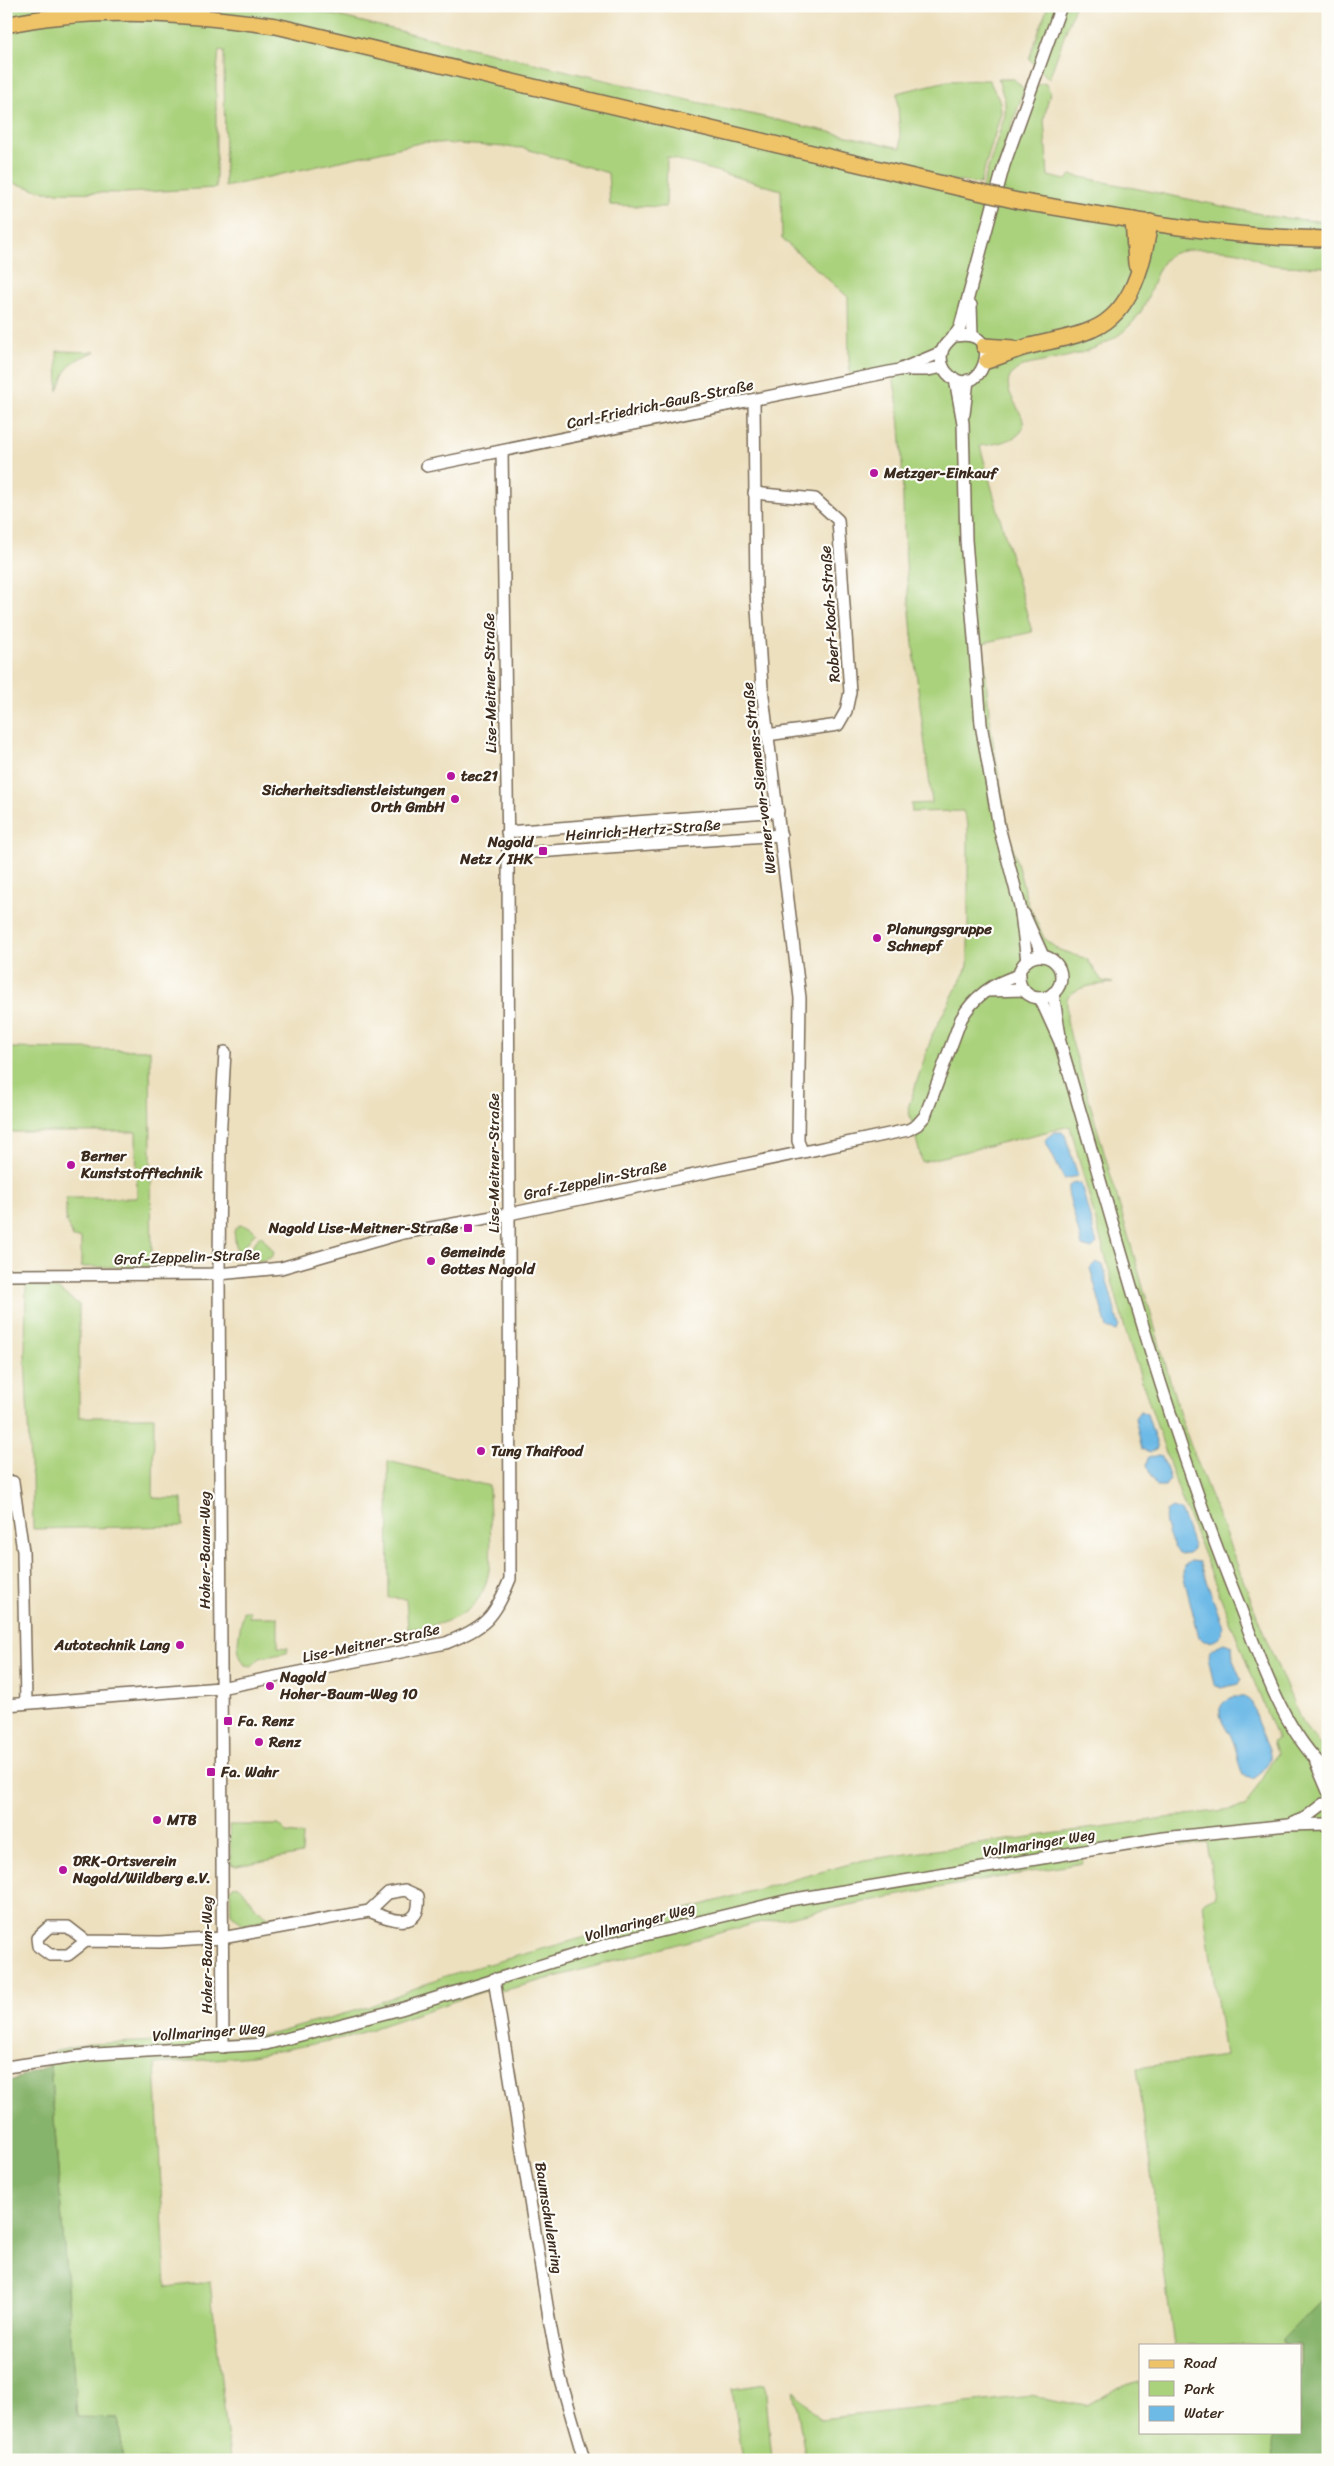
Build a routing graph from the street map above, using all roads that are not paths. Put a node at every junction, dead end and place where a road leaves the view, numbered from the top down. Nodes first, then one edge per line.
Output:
1 (1061, 6) edge
2 (6, 25) edge
3 (1133, 220) junction
4 (1150, 222) junction
5 (1328, 238) edge
6 (1136, 278) junction
7 (970, 295) junction
8 (956, 336) junction
9 (972, 336) junction
10 (942, 352) junction
11 (985, 354) junction
12 (943, 367) junction
13 (898, 370) junction
14 (956, 379) junction
15 (968, 380) junction
16 (754, 400) junction
17 (963, 423) junction
18 (502, 451) junction
19 (427, 466) dead end
20 (754, 493) junction
21 (767, 735) junction
22 (778, 811) junction
23 (507, 832) junction
24 (781, 835) junction
25 (508, 854) junction
26 (1020, 906) junction
27 (1043, 956) junction
28 (1027, 960) junction
29 (1020, 975) junction
30 (1024, 990) junction
31 (987, 991) junction
32 (1053, 993) junction
33 (1040, 998) junction
34 (1060, 1042) junction
35 (225, 1052) dead end
36 (802, 1151) junction
37 (509, 1214) junction
38 (219, 1274) junction
39 (6, 1275) edge
40 (13, 1482) dead end
41 (220, 1688) junction
42 (26, 1702) junction
43 (6, 1705) edge
44 (1313, 1757) junction
45 (1328, 1772) edge
46 (1328, 1791) edge
47 (1325, 1800) edge
48 (1288, 1825) junction
49 (1327, 1825) edge
50 (370, 1911) dead end
51 (222, 1938) junction
52 (86, 1941) dead end
53 (494, 1979) junction
54 (223, 2047) junction
55 (6, 2067) edge
56 (584, 2460) edge

1 - 7 street
2 - 3 main road, bridge
3 - 4 main road
3 - 6 main road
4 - 5 main road
4 - 6 main road
6 - 11 main road
7 - 8 street
7 - 9 street
8 - 9 street
8 - 10 street
9 - 11 street
10 - 12 street
10 - 13 street, Carl-Friedrich-Gauß-Straße
11 - 15 street
12 - 13 street, Carl-Friedrich-Gauß-Straße
12 - 14 street
13 - 16 street, Carl-Friedrich-Gauß-Straße
14 - 15 street
14 - 17 street
15 - 17 street
16 - 18 street, Carl-Friedrich-Gauß-Straße
16 - 20 street, Werner-von-Siemens-Straße
17 - 26 street
18 - 19 street, Carl-Friedrich-Gauß-Straße
18 - 23 street, Lise-Meitner-Straße
20 - 21 street, Werner-von-Siemens-Straße
20 - 21 street, Robert-Koch-Straße
21 - 22 street, Werner-von-Siemens-Straße
22 - 23 street, Heinrich-Hertz-Straße
22 - 24 street, Werner-von-Siemens-Straße
23 - 25 street, Lise-Meitner-Straße
24 - 25 street, Heinrich-Hertz-Straße
24 - 36 street, Werner-von-Siemens-Straße
25 - 37 street, Lise-Meitner-Straße
26 - 27 street
26 - 28 street
27 - 28 street
27 - 32 street
28 - 29 street
29 - 30 street
29 - 31 street, Graf-Zeppelin-Straße
30 - 31 street
30 - 33 street
31 - 36 street, Graf-Zeppelin-Straße
32 - 33 street
32 - 34 street
33 - 34 street
34 - 44 street
35 - 38 street, Hoher-Baum-Weg
36 - 37 street, Graf-Zeppelin-Straße
37 - 38 street, Graf-Zeppelin-Straße
37 - 41 street, Lise-Meitner-Straße
38 - 39 street, Graf-Zeppelin-Straße
38 - 41 street, Hoher-Baum-Weg
40 - 42 street
41 - 42 street, Lise-Meitner-Straße
41 - 51 street, Hoher-Baum-Weg
42 - 43 street, Lise-Meitner-Straße
44 - 45 street
44 - 46 street
47 - 48 street, Vollmaringer Weg
47 - 49 street
48 - 49 street, Vollmaringer Weg
48 - 53 street, Vollmaringer Weg
50 - 51 street
51 - 52 street
51 - 54 street, Hoher-Baum-Weg
53 - 54 street, Vollmaringer Weg
53 - 56 street, Baumschulenring
54 - 55 street, Vollmaringer Weg

